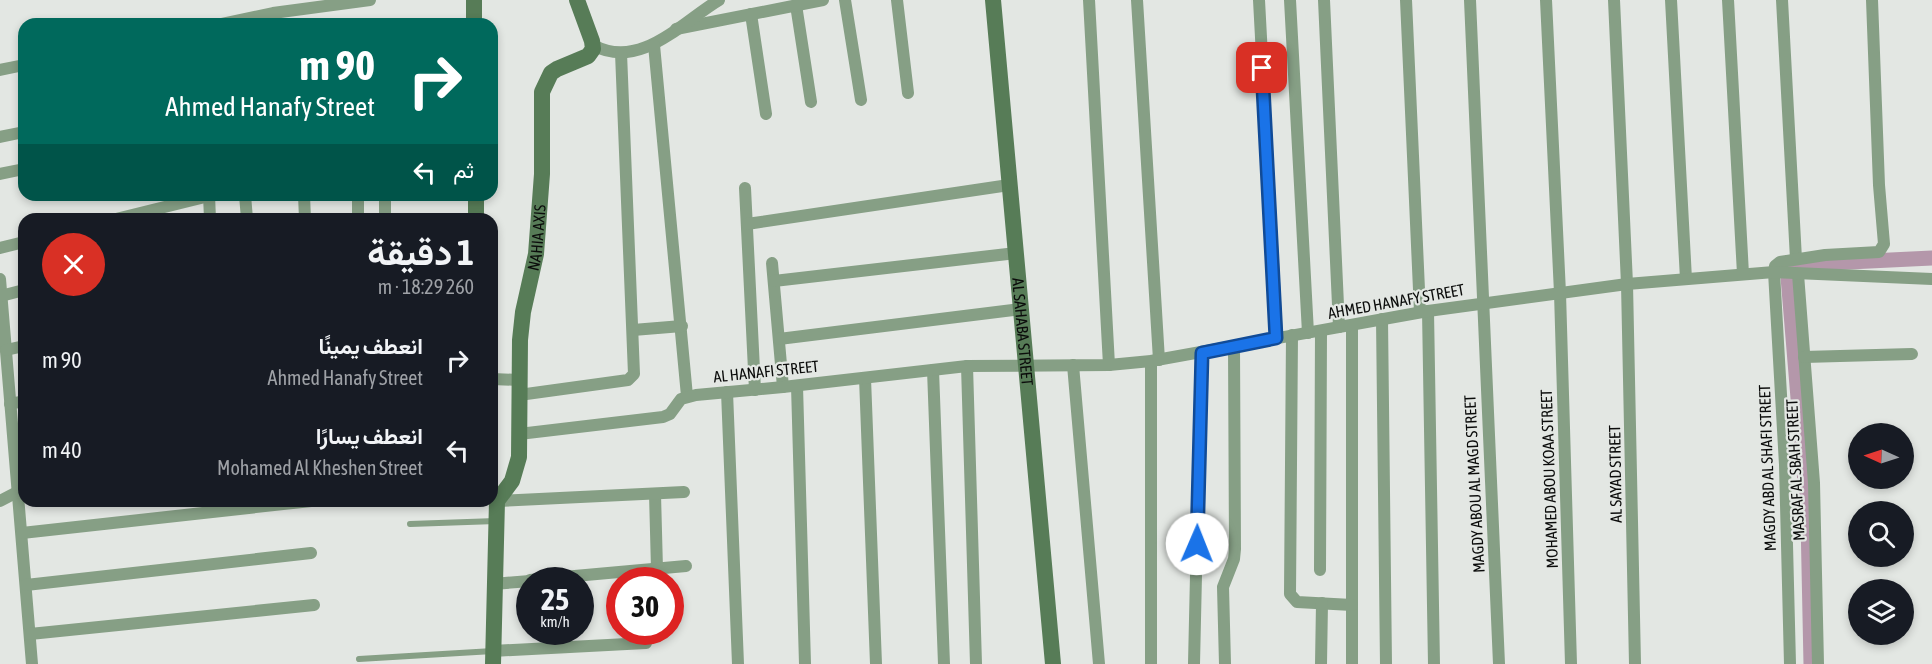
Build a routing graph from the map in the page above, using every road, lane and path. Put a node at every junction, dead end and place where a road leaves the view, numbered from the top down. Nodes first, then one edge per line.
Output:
1 (370, 0) edge
2 (474, 0) edge
3 (577, 0) edge
4 (719, 0) edge
5 (823, 0) edge
6 (845, 0) edge
7 (897, 0) edge
8 (993, 0) edge
9 (1089, 0) edge
10 (1137, 0) edge
11 (1259, 0) edge
12 (1290, 0) edge
13 (1324, 0) edge
14 (1406, 0) edge
15 (1470, 0) edge
16 (1546, 0) edge
17 (1614, 0) edge
18 (1671, 0) edge
19 (1728, 0) edge
20 (1782, 0) edge
21 (1872, 0) edge
22 (796, 5) junction
23 (751, 14) junction
24 (279, 18) edge
25 (474, 18) edge
26 (675, 29) junction
27 (593, 45) junction
28 (654, 45) junction
29 (621, 53) junction
30 (18, 66) edge
31 (0, 70) edge
32 (908, 93) dead end
33 (861, 100) dead end
34 (811, 102) dead end
35 (766, 114) dead end
36 (18, 133) edge
37 (0, 137) edge
38 (18, 170) edge
39 (0, 174) edge
40 (1010, 185) junction
41 (745, 188) dead end
42 (186, 201) edge
43 (139, 213) edge
44 (747, 224) junction
45 (18, 244) edge
46 (0, 248) edge
47 (1016, 253) junction
48 (1796, 259) junction
49 (772, 263) dead end
50 (1774, 272) junction
51 (1743, 274) junction
52 (1798, 274) junction
53 (0, 279) edge
54 (1686, 279) junction
55 (1932, 279) edge
56 (774, 281) junction
57 (1628, 284) junction
58 (18, 293) edge
59 (1560, 293) junction
60 (1, 303) edge
61 (1483, 303) junction
62 (1021, 309) junction
63 (1424, 311) junction
64 (1382, 319) junction
65 (682, 326) junction
66 (1346, 326) junction
67 (633, 330) junction
68 (1321, 331) junction
69 (1308, 333) junction
70 (1292, 335) junction
71 (1276, 338) junction
72 (779, 339) junction
73 (18, 347) edge
74 (1234, 347) junction
75 (6, 350) junction
76 (1202, 353) junction
77 (1912, 354) dead end
78 (1804, 357) junction
79 (1155, 361) junction
80 (1025, 364) junction
81 (1073, 365) junction
82 (1109, 365) junction
83 (967, 366) junction
84 (933, 370) junction
85 (865, 378) junction
86 (498, 381) edge
87 (4, 385) edge
88 (797, 386) junction
89 (783, 387) junction
90 (519, 388) junction
91 (755, 390) junction
92 (727, 392) junction
93 (687, 396) junction
94 (18, 402) edge
95 (10, 404) junction
96 (519, 434) junction
97 (17, 446) edge
98 (18, 488) edge
99 (684, 492) dead end
100 (655, 494) junction
101 (498, 495) edge
102 (498, 498) edge
103 (0, 501) edge
104 (21, 507) edge
105 (256, 507) edge
106 (495, 507) edge
107 (496, 521) junction
108 (410, 524) dead end
109 (22, 533) junction
110 (311, 554) dead end
111 (686, 566) dead end
112 (657, 567) edge
113 (676, 567) edge
114 (1320, 570) dead end
115 (516, 582) edge
116 (493, 584) junction
117 (26, 585) junction
118 (1322, 603) junction
119 (314, 604) dead end
120 (1352, 605) junction
121 (30, 634) junction
122 (625, 645) edge
123 (359, 658) dead end
124 (493, 658) edge
125 (32, 664) edge
126 (738, 664) edge
127 (805, 664) edge
128 (876, 664) edge
129 (944, 664) edge
130 (976, 664) edge
131 (1053, 664) edge
132 (1099, 664) edge
133 (1151, 664) edge
134 (1194, 664) edge
135 (1225, 664) edge
136 (1321, 664) edge
137 (1352, 664) edge
138 (1386, 664) edge
139 (1434, 664) edge
140 (1499, 664) edge
141 (1571, 664) edge
142 (1635, 664) edge
143 (1790, 664) edge
144 (1818, 664) edge

1 - 24 street
2 - 25 main road
3 - 27 main road
4 - 26 street
5 - 22 street
6 - 33 street
7 - 32 street
8 - 40 main road, AL SAHABA STREET
9 - 82 street
10 - 79 street
11 - 71 street
12 - 69 street
13 - 66 street
14 - 63 street
15 - 61 street, MAGDY ABOU AL MAGD STREET
16 - 59 street, MOHAMED ABOU KOAA STREET
17 - 57 street, AL SAYAD STREET
18 - 54 street
19 - 51 street
20 - 48 street
21 - 48 street
22 - 23 street
22 - 34 street
23 - 26 street
23 - 35 street
26 - 28 street
27 - 29 street
27 - 90 main road, NAHIA AXIS
28 - 29 street
28 - 65 street
29 - 67 street
30 - 31 street
36 - 37 street
38 - 39 street
40 - 44 street
40 - 47 main road, AL SAHABA STREET
41 - 44 street
42 - 43 street
44 - 91 street
45 - 46 street
47 - 56 street
47 - 62 main road, AL SAHABA STREET
48 - 50 street
49 - 56 street
50 - 51 street, AHMED HANAFY STREET
50 - 52 street, AHMED HANAFY STREET
50 - 143 street, MAGDY ABD AL SHAFI STREET
51 - 54 street, AHMED HANAFY STREET
52 - 55 street, AHMED HANAFY STREET
52 - 78 street, MASRAF AL SBAH STREET
53 - 60 street
54 - 57 street, AHMED HANAFY STREET
56 - 72 street
57 - 59 street, AHMED HANAFY STREET
57 - 142 street, AL SAYAD STREET
58 - 60 street
59 - 61 street, AHMED HANAFY STREET
59 - 141 street, MOHAMED ABOU KOAA STREET
60 - 75 street
61 - 63 street, AHMED HANAFY STREET
61 - 140 street, MAGDY ABOU AL MAGD STREET
62 - 72 street
62 - 80 main road, AL SAHABA STREET
63 - 64 street, AHMED HANAFY STREET
63 - 139 street
64 - 66 street, AHMED HANAFY STREET
64 - 138 street
65 - 67 street
65 - 93 street
66 - 68 street, AHMED HANAFY STREET
66 - 120 street
67 - 90 street
68 - 69 street, AHMED HANAFY STREET
68 - 114 street
69 - 70 street, AHMED HANAFY STREET
70 - 71 street, AHMED HANAFY STREET
70 - 118 street
71 - 74 street, AHMED HANAFY STREET
72 - 89 street
73 - 75 street
74 - 76 street, AHMED HANAFY STREET
74 - 135 street
75 - 87 street
76 - 79 street, AHMED HANAFY STREET
76 - 134 street
77 - 78 street
78 - 144 street, MASRAF AL SBAH STREET
79 - 82 street, AHMED HANAFY STREET
79 - 133 street
80 - 81 street, AHMED HANAFY STREET
80 - 83 street, AL HANAFI STREET
80 - 131 main road, AL SAHABA STREET
81 - 82 street, AHMED HANAFY STREET
81 - 132 street
83 - 84 street, AL HANAFI STREET
83 - 130 street
84 - 85 street, AL HANAFI STREET
84 - 129 street
85 - 88 street, AL HANAFI STREET
85 - 128 street
86 - 90 street
87 - 95 street
88 - 89 street, AL HANAFI STREET
88 - 127 street
89 - 91 street, AL HANAFI STREET
90 - 96 main road, NAHIA AXIS
91 - 92 street, AL HANAFI STREET
92 - 93 street, AL HANAFI STREET
92 - 126 street
93 - 96 street
94 - 95 street
95 - 97 street
96 - 101 main road, NAHIA AXIS
98 - 103 street
99 - 100 street
100 - 102 street
100 - 112 street
104 - 109 street
105 - 109 street
106 - 107 main road, NAHIA AXIS
107 - 108 lane
107 - 116 main road, NAHIA AXIS
109 - 117 street
110 - 117 street
111 - 113 street
115 - 116 street
116 - 124 main road, NAHIA AXIS
117 - 121 street
118 - 120 street
118 - 136 street
119 - 121 street
120 - 137 street
121 - 125 street
122 - 124 street
123 - 124 lane

